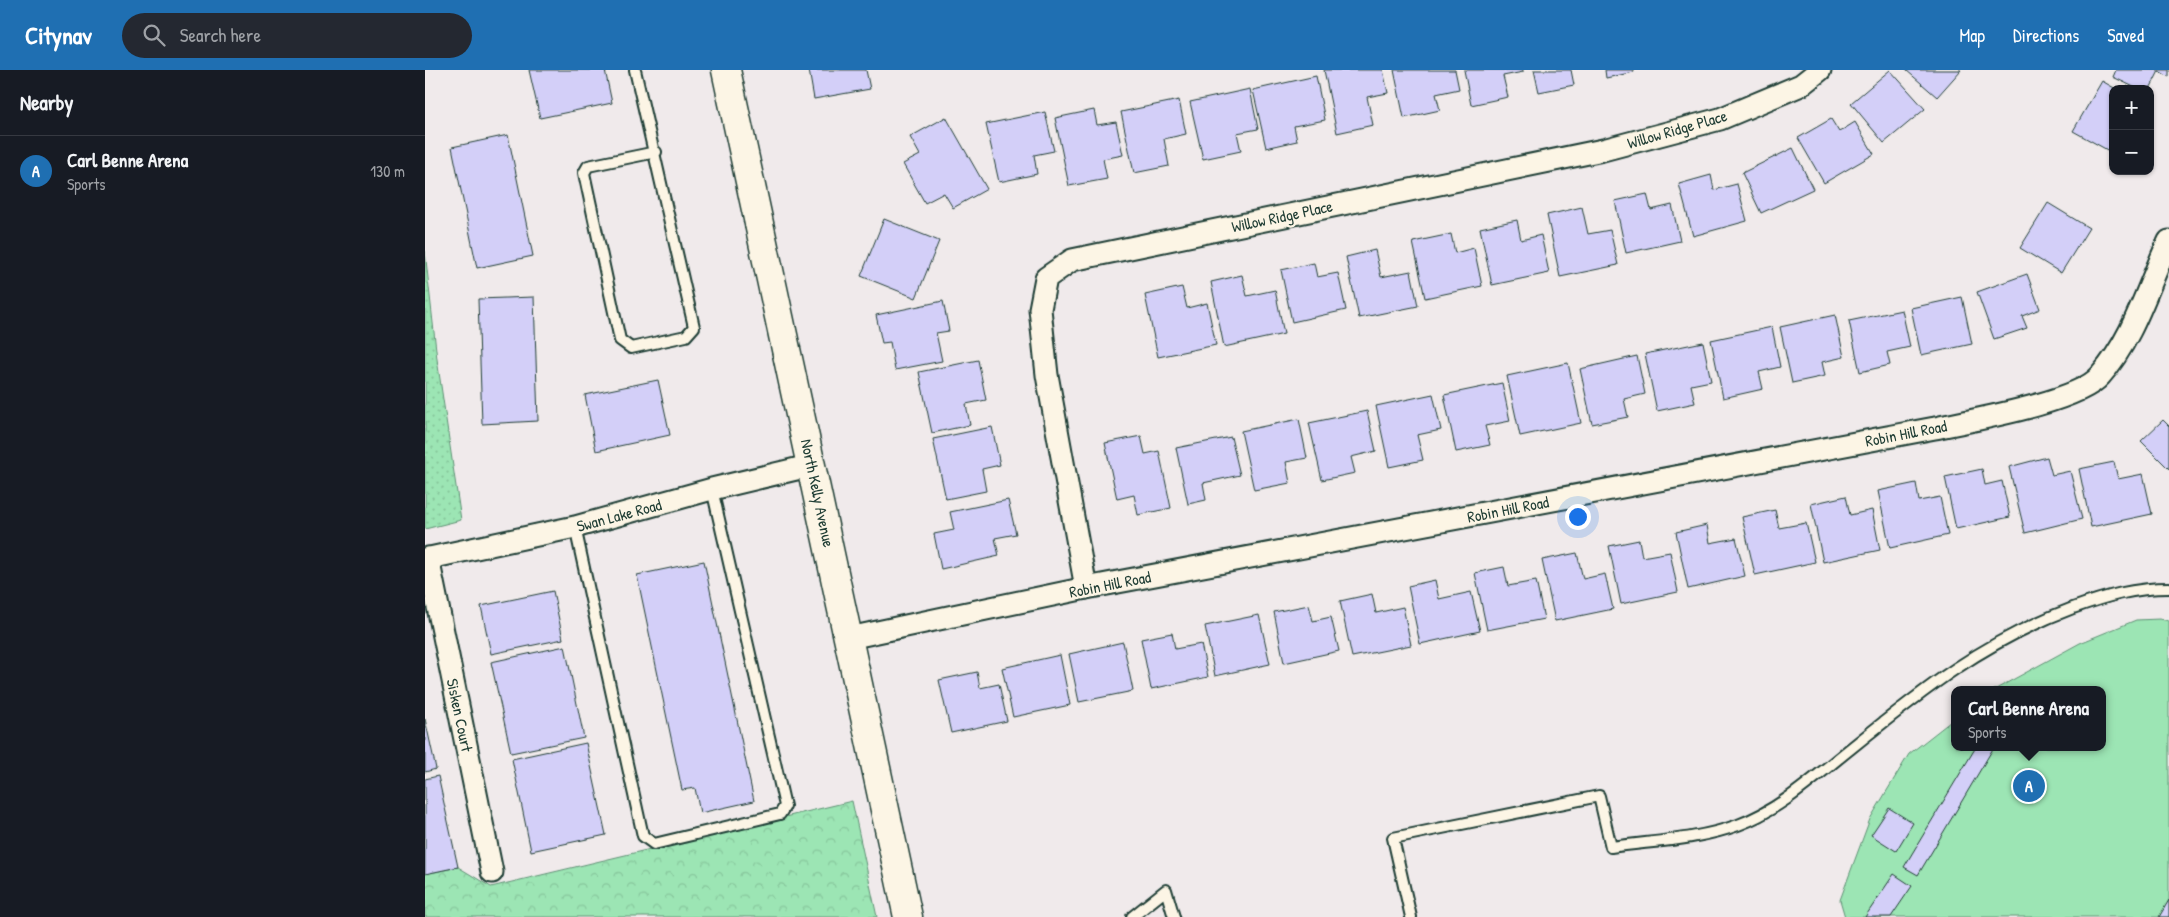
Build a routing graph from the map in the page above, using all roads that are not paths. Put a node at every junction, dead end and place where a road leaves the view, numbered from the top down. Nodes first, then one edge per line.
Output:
1 (635, 70) edge
2 (727, 70) edge
3 (1820, 70) edge
4 (656, 152) junction
5 (2169, 241) edge
6 (813, 465) junction
7 (712, 489) junction
8 (575, 527) junction
9 (426, 559) edge
10 (1086, 588) junction
11 (2169, 588) edge
12 (849, 638) junction
13 (492, 872) dead end
14 (908, 917) edge
15 (1132, 917) edge
16 (1174, 917) edge
17 (1411, 917) edge

1 - 4 lane
2 - 6 main road, North Kelly Avenue
3 - 10 street, Willow Ridge Place
4 - 4 lane
5 - 10 street, Robin Hill Road
6 - 7 street, Swan Lake Road
6 - 12 main road, North Kelly Avenue
7 - 8 street, Swan Lake Road
7 - 8 lane
8 - 9 street, Swan Lake Road
9 - 13 street, Sisken Court
10 - 12 street, Robin Hill Road
11 - 17 lane
12 - 14 main road, North Kelly Avenue
15 - 16 lane

